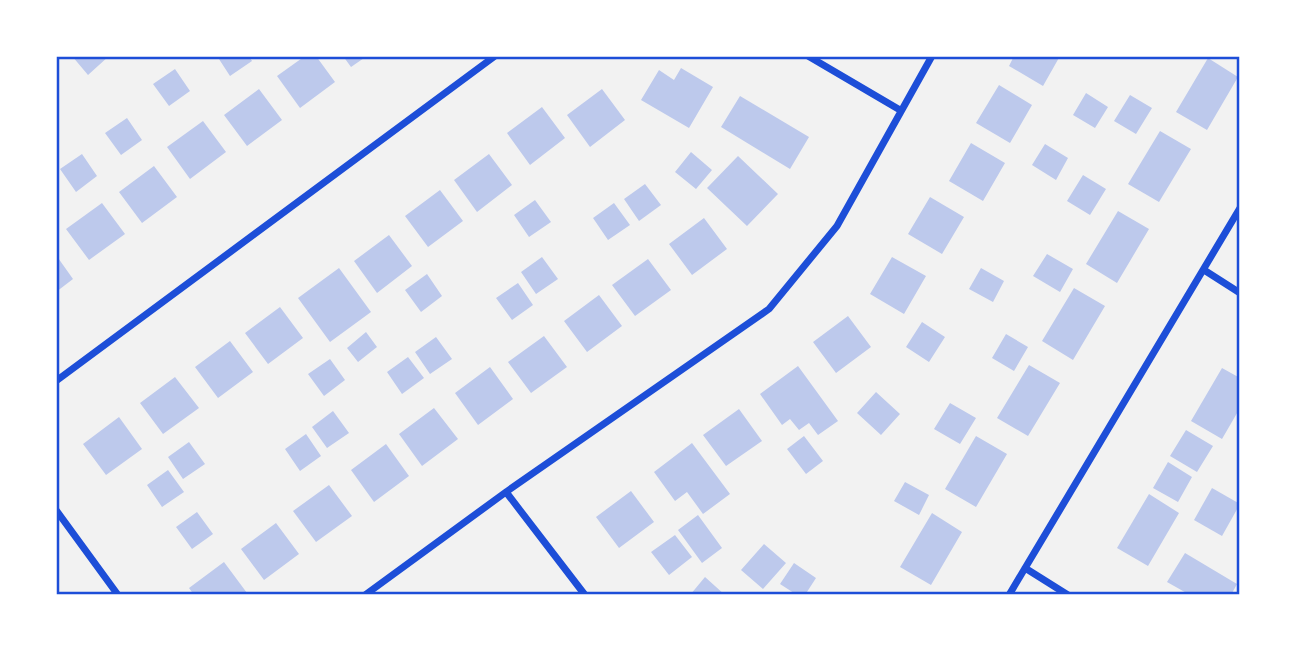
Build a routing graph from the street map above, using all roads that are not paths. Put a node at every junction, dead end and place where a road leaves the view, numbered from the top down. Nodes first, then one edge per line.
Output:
1 (495, 56) edge
2 (808, 56) edge
3 (932, 56) edge
4 (900, 110) junction
5 (1240, 208) edge
6 (1204, 270) junction
7 (1240, 293) edge
8 (56, 381) edge
9 (506, 492) junction
10 (56, 510) edge
11 (1025, 568) junction
12 (118, 595) edge
13 (365, 595) edge
14 (585, 595) edge
15 (1009, 595) edge
16 (1068, 595) edge

1 - 8 street
2 - 4 street
3 - 4 street
4 - 9 street
5 - 6 street
6 - 7 street
6 - 11 street
9 - 13 street
9 - 14 street
10 - 12 street
11 - 15 street
11 - 16 street

